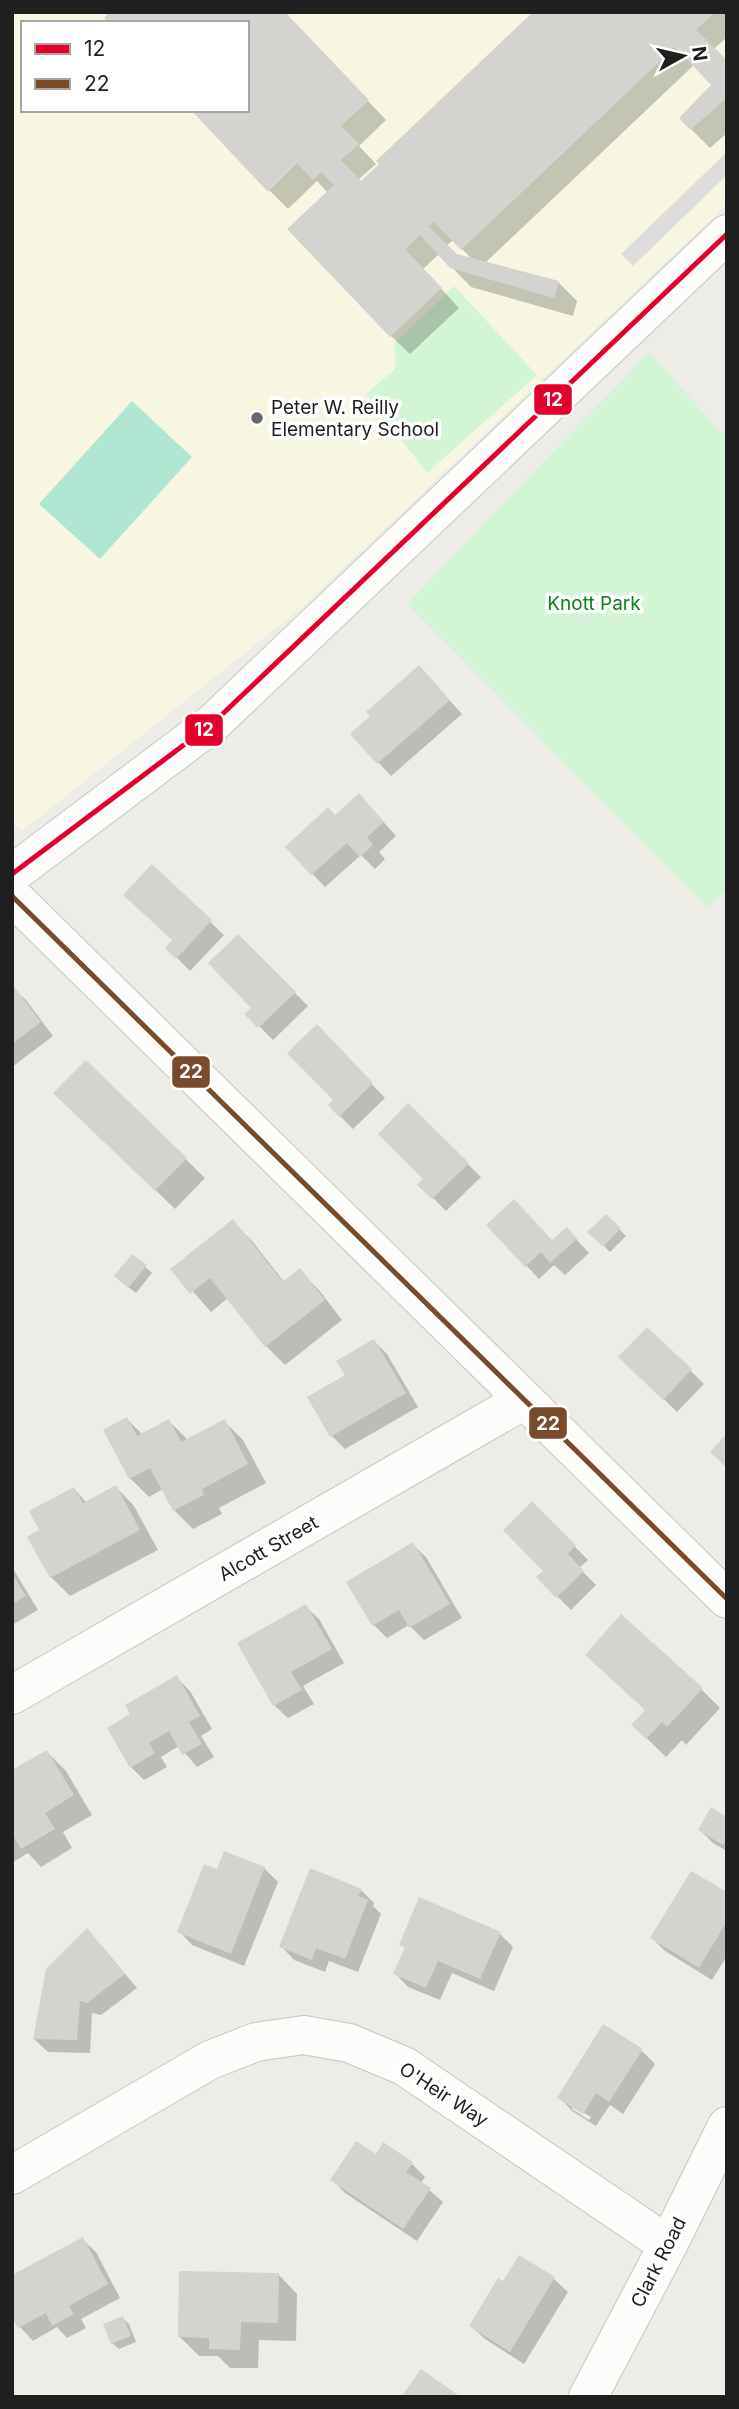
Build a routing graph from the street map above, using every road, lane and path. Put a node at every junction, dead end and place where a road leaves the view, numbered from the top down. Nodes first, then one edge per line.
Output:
1 (727, 234) edge
2 (12, 874) edge
3 (12, 896) edge
4 (524, 1400) junction
5 (727, 1599) edge
6 (12, 1695) edge
7 (727, 2126) edge
8 (12, 2175) edge
9 (668, 2245) junction
10 (588, 2397) edge

1 - 2 street
3 - 4 street
4 - 5 street
4 - 6 street, Alcott Street
7 - 9 street, Clark Road
8 - 9 street, O'Heir Way
9 - 10 street, Clark Road

